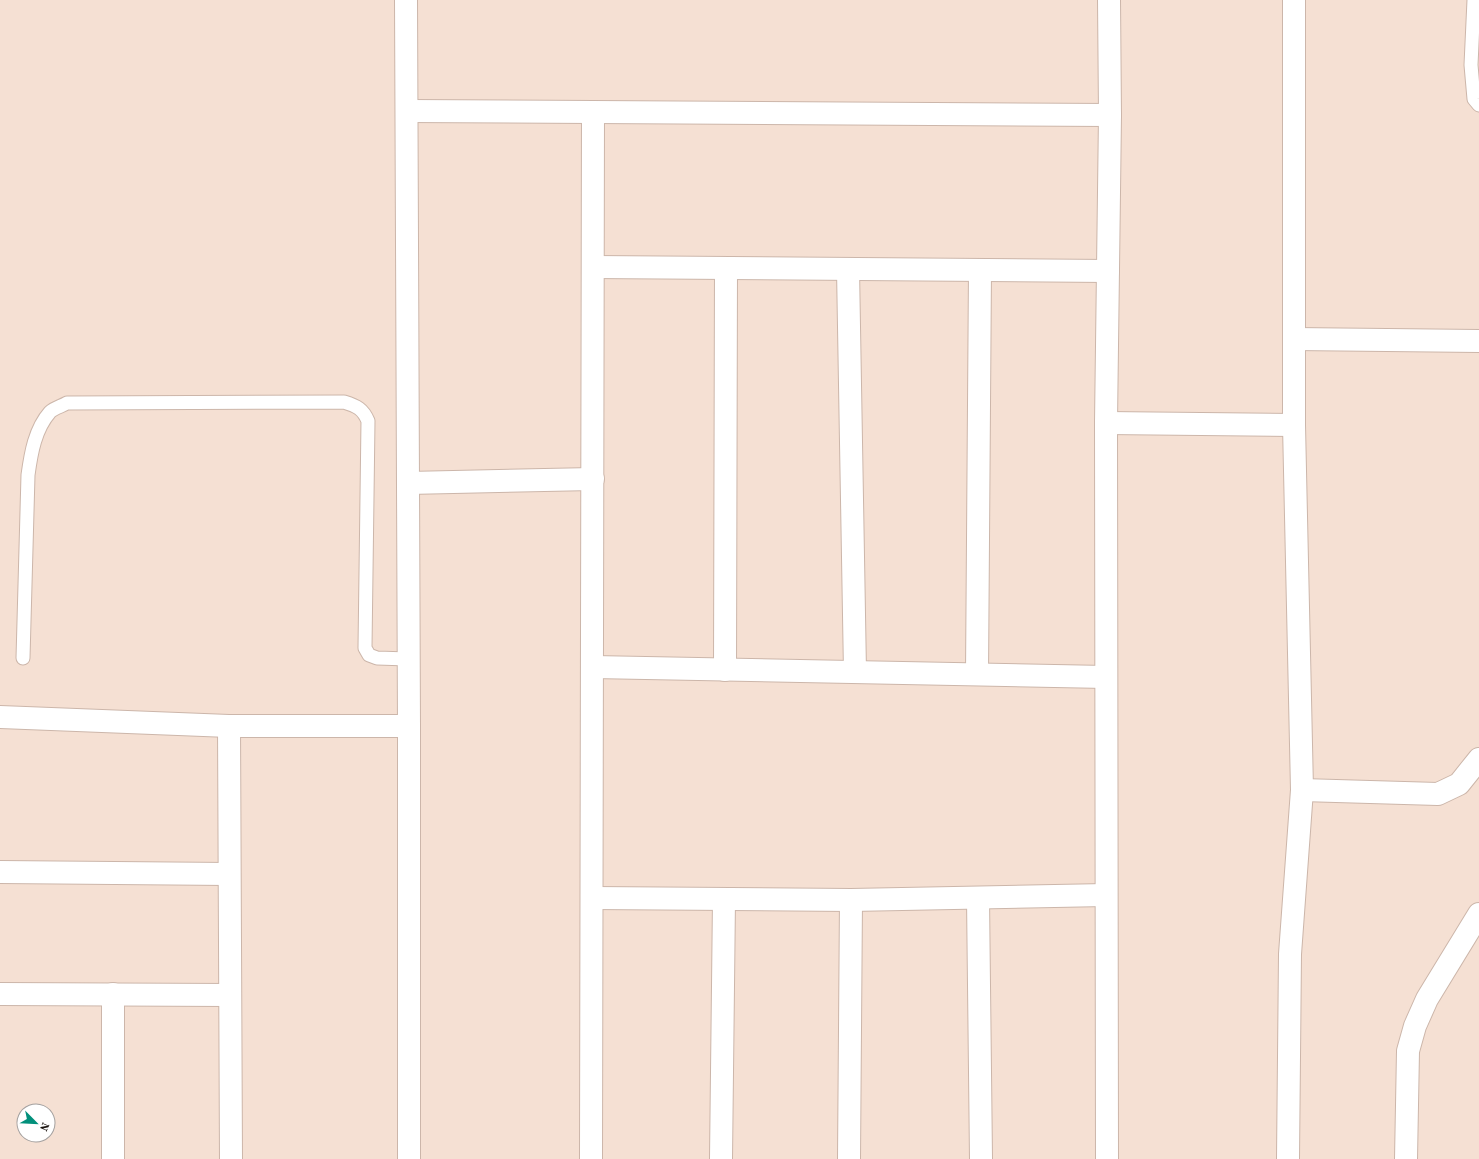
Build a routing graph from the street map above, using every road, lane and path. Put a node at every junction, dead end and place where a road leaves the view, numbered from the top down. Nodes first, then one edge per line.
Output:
1 (406, 0) edge
2 (1109, 0) edge
3 (1294, 0) edge
4 (1474, 0) edge
5 (1479, 105) edge
6 (407, 111) junction
7 (593, 112) junction
8 (1110, 115) junction
9 (593, 267) junction
10 (726, 268) junction
11 (848, 269) junction
12 (980, 270) junction
13 (1108, 271) junction
14 (1294, 339) junction
15 (1479, 341) edge
16 (1106, 423) junction
17 (1294, 425) junction
18 (593, 479) junction
19 (408, 483) junction
20 (23, 658) dead end
21 (408, 659) junction
22 (593, 667) junction
23 (725, 670) junction
24 (855, 672) junction
25 (977, 674) junction
26 (1106, 677) junction
27 (0, 717) edge
28 (229, 726) junction
29 (409, 726) junction
30 (1479, 759) edge
31 (1302, 790) junction
32 (0, 872) edge
33 (230, 874) junction
34 (1106, 895) junction
35 (593, 898) junction
36 (978, 898) junction
37 (724, 899) junction
38 (852, 900) junction
39 (1479, 914) edge
40 (0, 994) edge
41 (113, 994) junction
42 (230, 995) junction
43 (113, 1159) edge
44 (231, 1159) edge
45 (409, 1159) edge
46 (591, 1159) edge
47 (721, 1159) edge
48 (849, 1159) edge
49 (981, 1159) edge
50 (1107, 1159) edge
51 (1288, 1159) edge
52 (1406, 1159) edge

1 - 6 street
2 - 8 street
3 - 14 street
4 - 5 lane
6 - 7 street
6 - 19 street
7 - 8 street
7 - 9 street
8 - 13 street
9 - 10 street
9 - 18 street
10 - 11 street
10 - 23 street
11 - 12 street
11 - 24 street
12 - 13 street
12 - 25 street
13 - 16 street
14 - 15 street
14 - 17 street
16 - 17 street
16 - 26 street
17 - 31 street
18 - 19 street
18 - 22 street
19 - 21 street
20 - 21 lane
21 - 29 street
22 - 23 street
22 - 35 street
23 - 24 street
24 - 25 street
25 - 26 street
26 - 34 street
27 - 28 street
28 - 29 street
28 - 33 street
29 - 45 street
30 - 31 street
31 - 51 street
32 - 33 street
33 - 42 street
34 - 36 street
34 - 50 street
35 - 37 street
35 - 46 street
36 - 38 street
36 - 49 street
37 - 38 street
37 - 47 street
38 - 48 street
39 - 52 street
40 - 41 street
41 - 42 street
41 - 43 street
42 - 44 street

